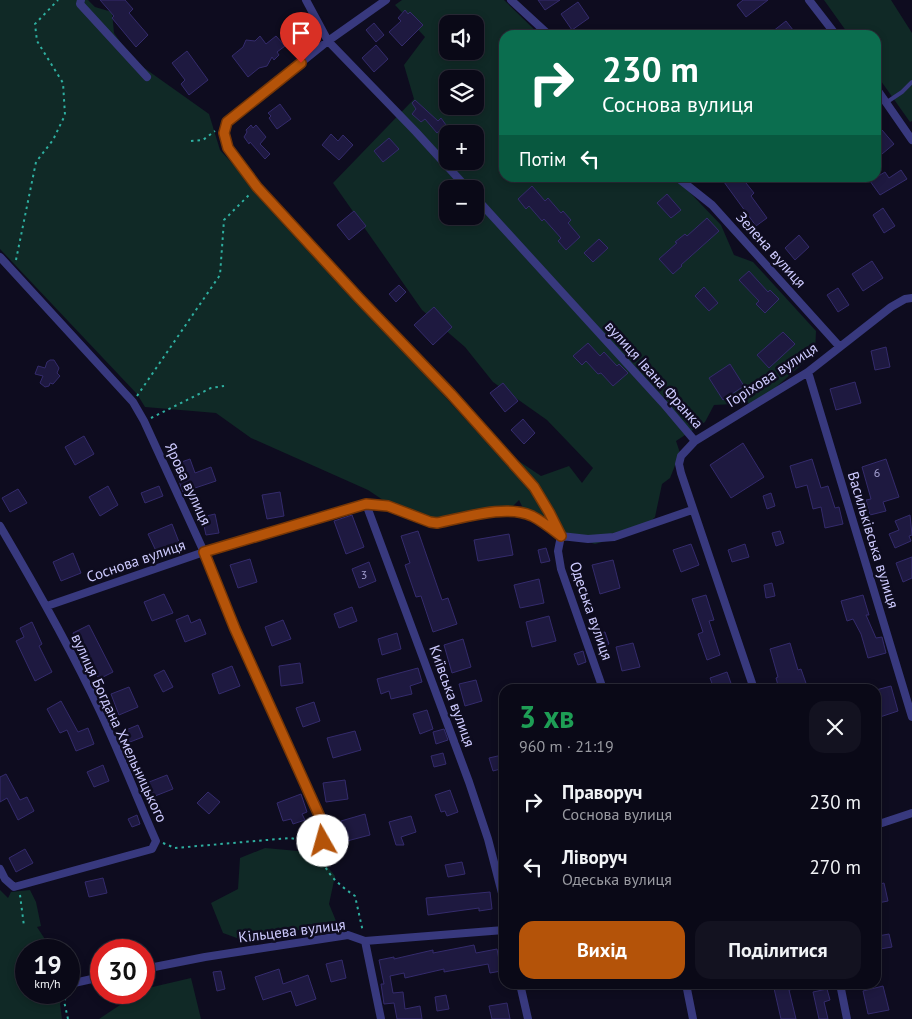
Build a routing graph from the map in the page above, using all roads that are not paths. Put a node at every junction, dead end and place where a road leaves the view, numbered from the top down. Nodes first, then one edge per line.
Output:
1 (81, 0) edge
2 (306, 0) edge
3 (386, 0) edge
4 (510, 0) edge
5 (809, 0) edge
6 (543, 30) edge
7 (832, 30) edge
8 (328, 41) junction
9 (147, 77) dead end
10 (912, 82) edge
11 (881, 94) edge
12 (887, 102) junction
13 (912, 140) edge
14 (460, 180) edge
15 (683, 182) edge
16 (484, 207) edge
17 (0, 257) edge
18 (912, 298) edge
19 (839, 346) junction
20 (808, 372) junction
21 (695, 441) junction
22 (366, 504) junction
23 (692, 510) junction
24 (0, 526) edge
25 (561, 536) junction
26 (204, 552) junction
27 (47, 606) junction
28 (601, 684) edge
29 (752, 684) edge
30 (912, 717) edge
31 (912, 813) edge
32 (881, 824) edge
33 (322, 843) road end
34 (0, 869) edge
35 (499, 882) edge
36 (499, 930) edge
37 (365, 941) junction
38 (155, 967) edge
39 (521, 989) edge
40 (687, 989) edge
41 (841, 989) edge
42 (381, 1019) edge
43 (528, 1019) edge
44 (693, 1019) edge
45 (847, 1019) edge

1 - 9 street
2 - 8 street
3 - 8 street
4 - 6 street
5 - 7 street
8 - 14 street
8 - 25 street, Одеська вулиця
10 - 12 lane
11 - 12 street
12 - 13 street
15 - 19 street, Зелена вулиця
16 - 21 street, вулиця Івана Франка
17 - 26 street, Ярова вулиця
18 - 19 street, Горіхова вулиця
19 - 20 street, Горіхова вулиця
20 - 21 street, Горіхова вулиця
20 - 30 street, Васильківська вулиця
21 - 23 street, вулиця Івана Франка
22 - 25 street, Соснова вулиця
22 - 26 street, Соснова вулиця
22 - 35 street, Київська вулиця
23 - 25 street, Соснова вулиця
23 - 29 street, вулиця Івана Франка
24 - 27 street, вулиця Богдана Хмельницького
25 - 28 street, Одеська вулиця
26 - 27 street, Соснова вулиця
26 - 33 street, Ярова вулиця
27 - 34 street, вулиця Богдана Хмельницького
31 - 32 street
36 - 37 street, Кільцева вулиця
37 - 38 street, Кільцева вулиця
37 - 42 street
39 - 43 street
40 - 44 street
41 - 45 street

